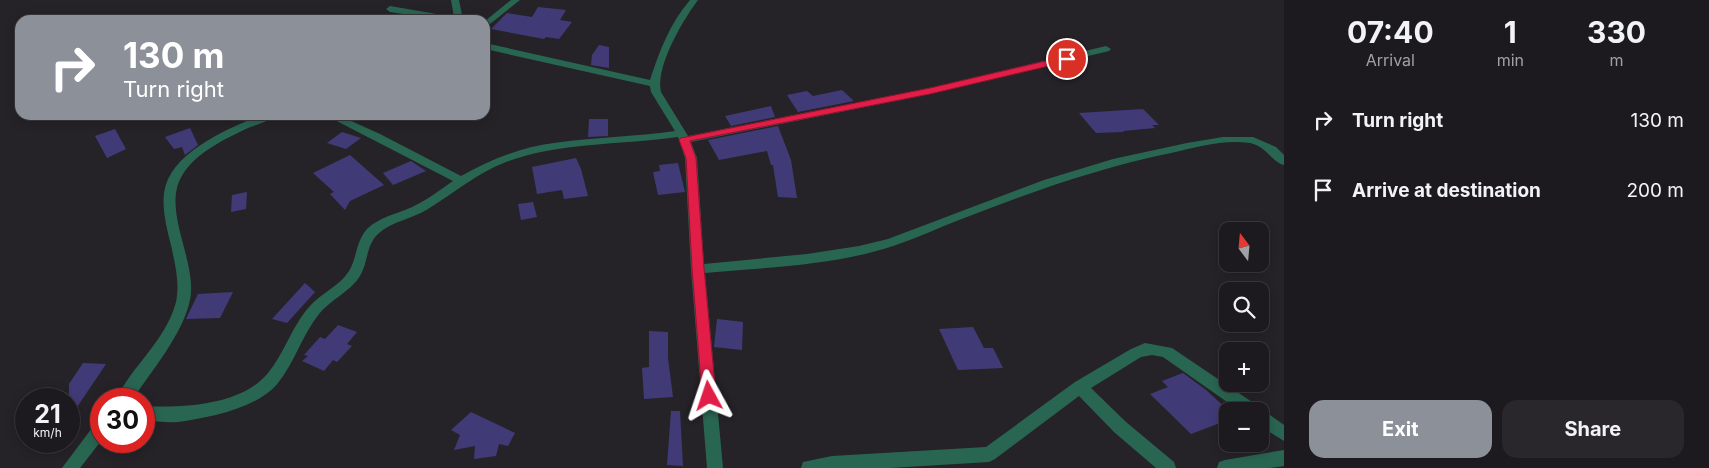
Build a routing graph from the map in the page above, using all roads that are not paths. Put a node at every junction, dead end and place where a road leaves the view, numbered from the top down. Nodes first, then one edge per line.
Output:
1 (455, 0) edge
2 (516, 0) edge
3 (694, 0) edge
4 (390, 9) dead end
5 (427, 15) edge
6 (457, 15) edge
7 (490, 21) edge
8 (490, 47) edge
9 (1106, 49) dead end
10 (654, 84) junction
11 (259, 120) edge
12 (341, 120) edge
13 (683, 136) junction
14 (1284, 162) edge
15 (461, 181) junction
16 (698, 268) junction
17 (1080, 387) junction
18 (131, 388) edge
19 (1239, 402) edge
20 (155, 414) edge
21 (1269, 423) edge
22 (1284, 434) edge
23 (90, 443) edge
24 (1284, 458) edge
25 (70, 468) edge
26 (715, 468) edge
27 (809, 468) edge
28 (1168, 468) edge
29 (1225, 468) edge

1 - 6 street
2 - 7 street
3 - 10 street
4 - 5 street
8 - 10 street
9 - 13 street
10 - 13 street
11 - 18 street
12 - 15 street
13 - 15 street
13 - 16 street
14 - 16 street
15 - 20 street
16 - 26 street
17 - 19 street
17 - 27 street
17 - 28 street
21 - 22 street
23 - 25 street
24 - 29 street

